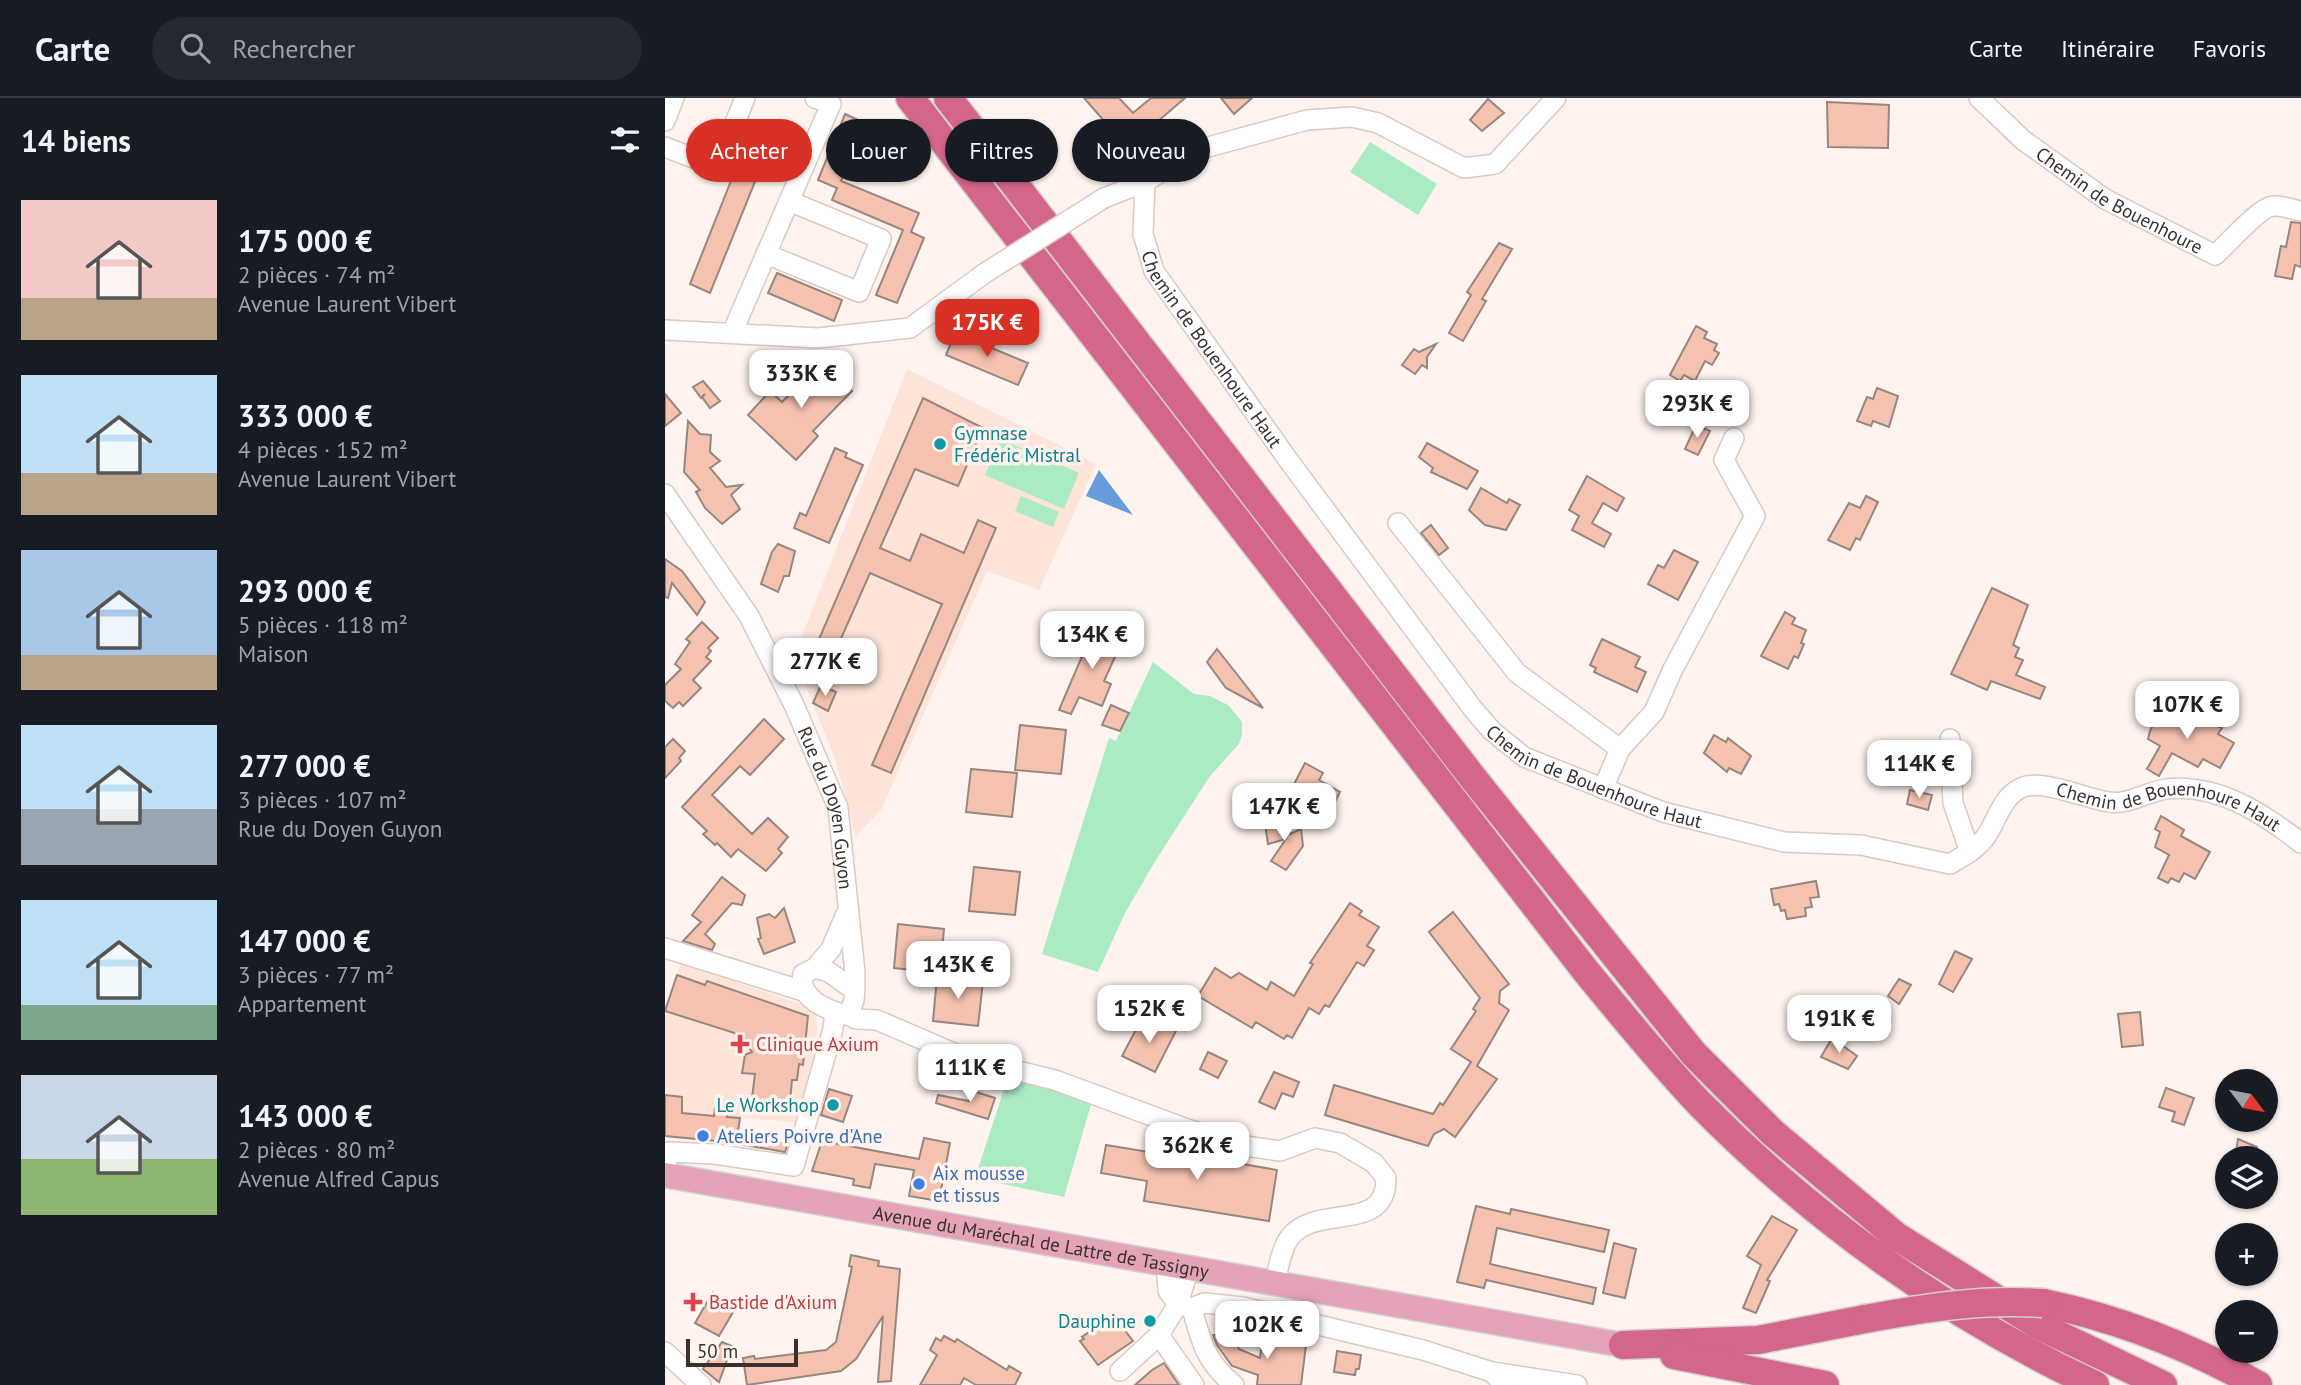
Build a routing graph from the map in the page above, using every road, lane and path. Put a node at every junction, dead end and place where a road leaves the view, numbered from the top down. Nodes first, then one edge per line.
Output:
1 (674, 98) edge
2 (745, 98) edge
3 (815, 98) edge
4 (911, 98) edge
5 (948, 98) edge
6 (1556, 98) edge
7 (1979, 98) edge
8 (665, 121) edge
9 (1210, 146) edge
10 (665, 147) edge
11 (1145, 182) joint
12 (789, 201) junction
13 (2301, 212) edge
14 (766, 254) junction
15 (665, 330) edge
16 (732, 333) junction
17 (1734, 438) dead end
18 (665, 494) edge
19 (1398, 523) dead end
20 (1950, 739) dead end
21 (1620, 749) junction
22 (1603, 789) junction
23 (2301, 844) edge
24 (1970, 852) junction
25 (848, 909) junction
26 (665, 948) edge
27 (807, 978) junction
28 (855, 992) junction
29 (841, 1013) junction
30 (877, 1020) junction
31 (666, 1167) edge
32 (1178, 1266) junction
33 (1275, 1284) junction
34 (1185, 1306) junction
35 (1159, 1335) junction
36 (1623, 1345) junction
37 (665, 1352) edge
38 (1120, 1371) dead end
39 (1498, 1378) edge
40 (701, 1385) edge
41 (1194, 1385) edge
42 (1234, 1385) edge
43 (1577, 1385) edge
44 (1825, 1385) edge
45 (2095, 1385) edge
46 (2163, 1385) edge
47 (2258, 1385) edge

1 - 8 street
2 - 10 street
3 - 12 street
4 - 45 highway
5 - 46 highway
6 - 9 street
7 - 13 street, Chemin de Bouenhoure
11 - 16 street, bridge
11 - 22 street, Chemin de Bouenhoure Haut
12 - 14 street
12 - 14 street
14 - 16 street
15 - 16 street
17 - 21 street
18 - 25 street, Rue du Doyen Guyon
19 - 21 street
20 - 24 street
21 - 22 street
22 - 24 street, Chemin de Bouenhoure Haut
23 - 24 street, Chemin de Bouenhoure Haut
25 - 27 street, Rue du Doyen Guyon
25 - 28 street, Rue du Doyen Guyon
26 - 27 street
27 - 28 street
27 - 29 street
28 - 29 street
28 - 30 street
29 - 30 street
29 - 31 street
30 - 33 street
31 - 32 main road, Avenue du Maréchal de Lattre de Tassigny
32 - 33 main road, Avenue du Maréchal de Lattre de Tassigny
32 - 34 street
33 - 36 main road, Avenue du Maréchal de Lattre de Tassigny
34 - 35 street
34 - 39 street
34 - 42 street
35 - 38 street
35 - 41 street
36 - 44 highway
36 - 47 highway, bridge
37 - 40 street
39 - 43 street

